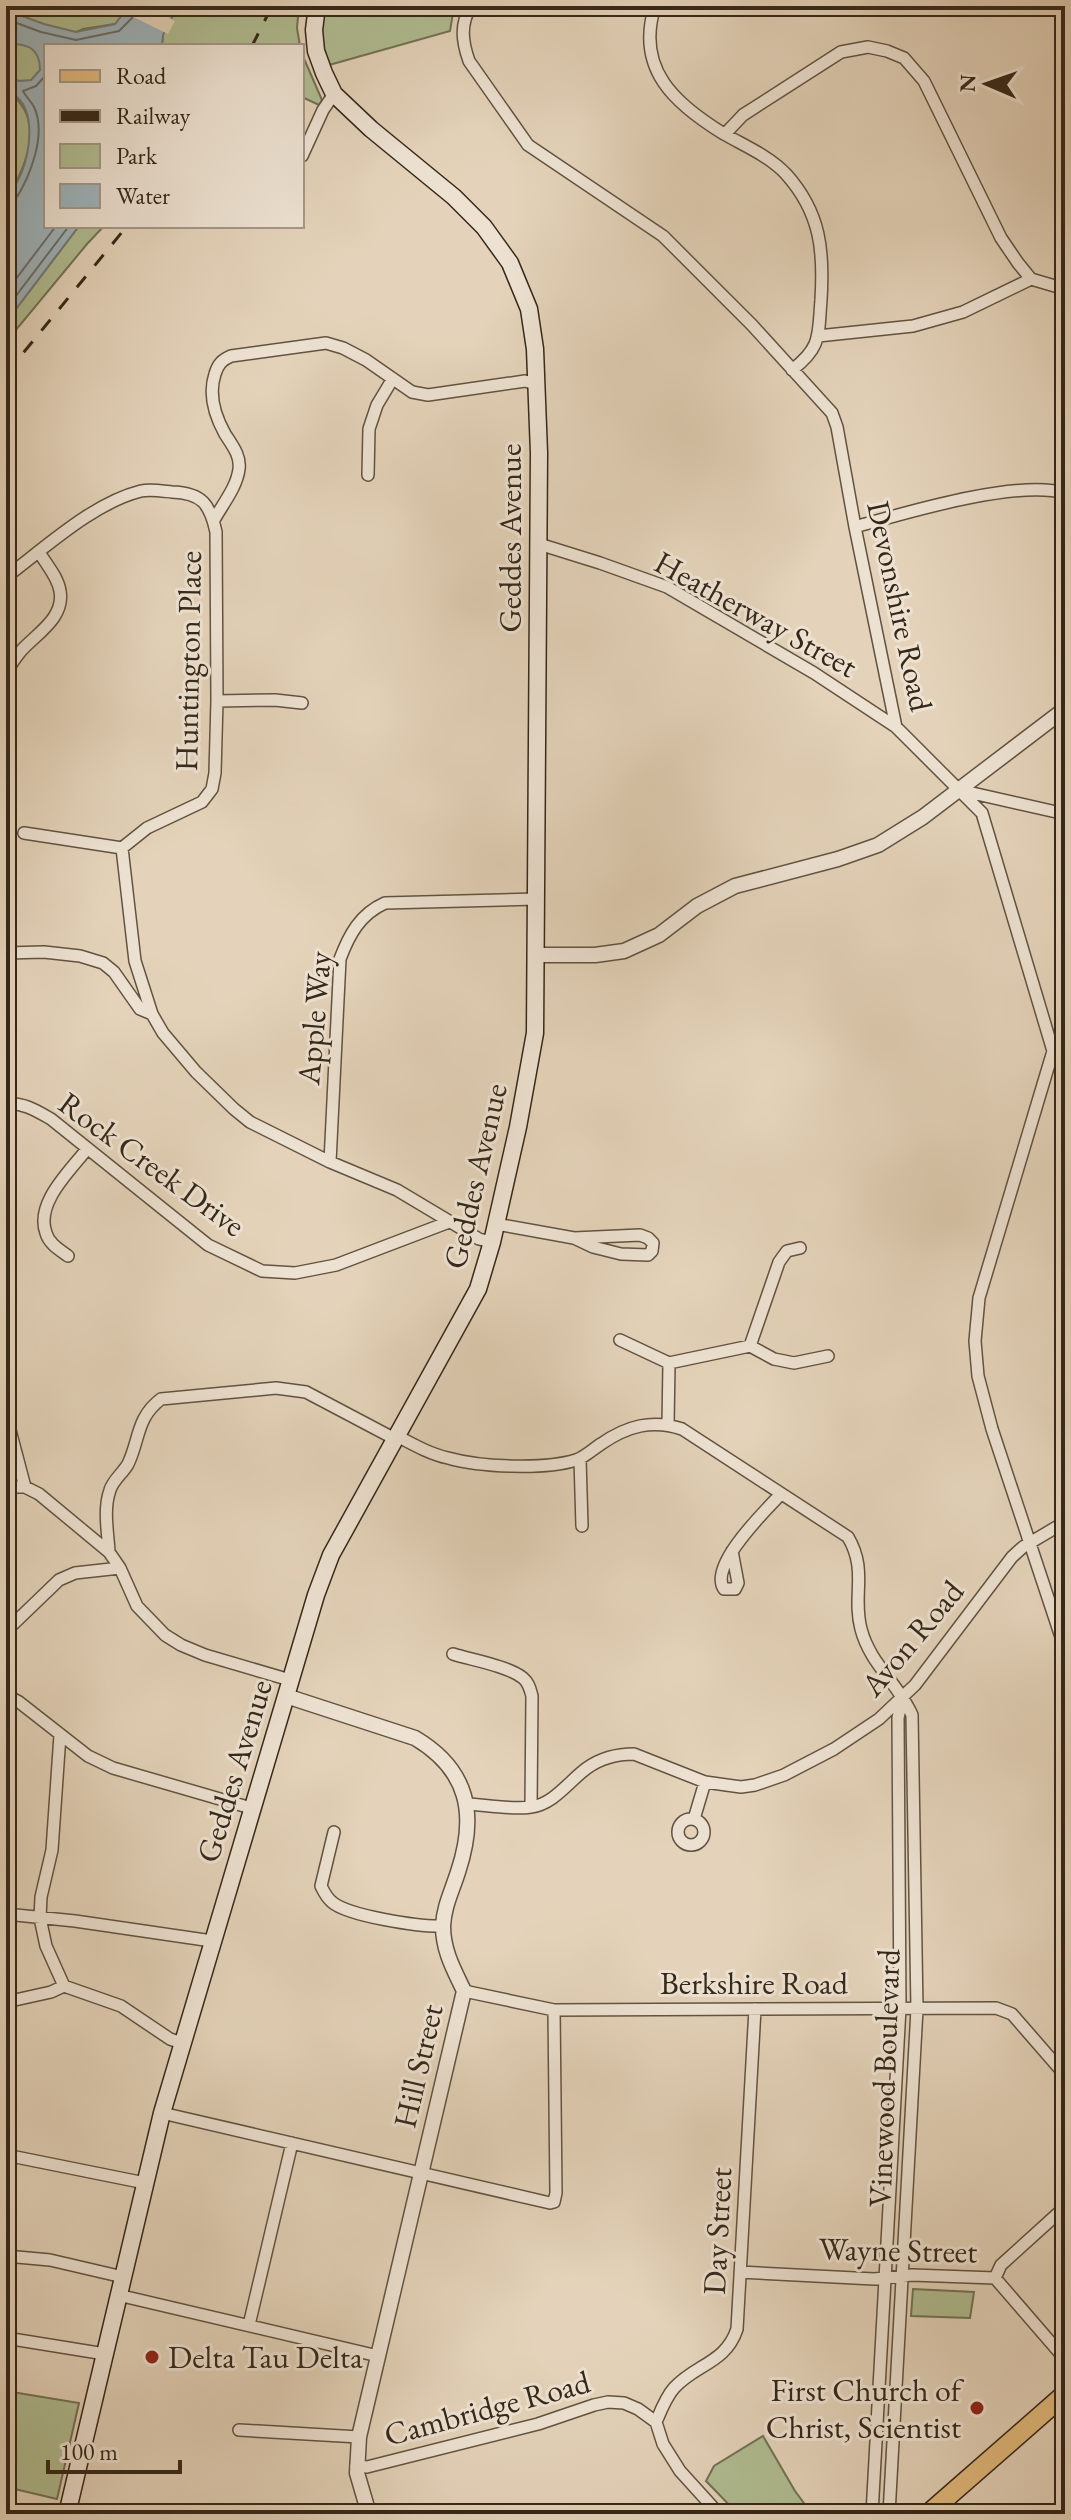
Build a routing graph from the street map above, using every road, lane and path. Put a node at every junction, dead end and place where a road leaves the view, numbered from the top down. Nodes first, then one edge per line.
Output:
1 (317, 6) edge
2 (471, 6) edge
3 (655, 6) edge
4 (334, 94) junction
5 (725, 134) junction
6 (304, 152) edge
7 (1031, 279) junction
8 (1065, 289) edge
9 (818, 336) junction
10 (792, 370) junction
11 (392, 380) junction
12 (536, 384) junction
13 (368, 475) dead end
14 (1065, 493) edge
15 (214, 520) junction
16 (855, 527) junction
17 (539, 544) junction
18 (39, 552) junction
19 (6, 577) edge
20 (6, 672) edge
21 (217, 701) junction
22 (302, 703) dead end
23 (1065, 709) edge
24 (896, 727) junction
25 (959, 790) junction
26 (1065, 814) edge
27 (24, 833) dead end
28 (122, 848) junction
29 (536, 899) junction
30 (6, 953) edge
31 (536, 955) junction
32 (152, 1014) junction
33 (1059, 1051) edge
34 (6, 1104) edge
35 (87, 1149) junction
36 (330, 1162) junction
37 (449, 1222) junction
38 (496, 1224) junction
39 (574, 1238) junction
40 (492, 1242) junction
41 (800, 1248) dead end
42 (68, 1256) dead end
43 (620, 1340) dead end
44 (750, 1346) junction
45 (828, 1356) dead end
46 (669, 1363) junction
47 (6, 1415) edge
48 (668, 1425) junction
49 (396, 1438) junction
50 (580, 1459) junction
51 (6, 1487) edge
52 (25, 1487) junction
53 (781, 1494) junction
54 (106, 1519) junction
55 (1065, 1522) edge
56 (582, 1526) dead end
57 (86, 1532) junction
58 (1031, 1542) junction
59 (732, 1551) dead end
60 (109, 1552) junction
61 (120, 1568) junction
62 (6, 1631) edge
63 (1065, 1649) edge
64 (453, 1654) dead end
65 (288, 1688) junction
66 (6, 1695) edge
67 (903, 1695) junction
68 (60, 1735) junction
69 (705, 1782) junction
70 (468, 1804) junction
71 (531, 1807) junction
72 (251, 1808) junction
73 (694, 1819) dead end
74 (334, 1832) dead end
75 (6, 1914) edge
76 (40, 1918) junction
77 (443, 1926) junction
78 (212, 1941) junction
79 (64, 1986) junction
80 (464, 1991) junction
81 (6, 2002) edge
82 (900, 2008) junction
83 (755, 2009) junction
84 (917, 2009) junction
85 (554, 2010) junction
86 (182, 2043) junction
87 (1065, 2075) edge
88 (162, 2113) junction
89 (292, 2143) junction
90 (6, 2155) edge
91 (421, 2174) junction
92 (145, 2183) junction
93 (1065, 2207) edge
94 (6, 2256) edge
95 (740, 2272) junction
96 (902, 2276) junction
97 (123, 2277) junction
98 (886, 2278) junction
99 (995, 2278) junction
100 (118, 2295) junction
101 (249, 2325) junction
102 (6, 2338) edge
103 (105, 2354) junction
104 (378, 2356) junction
105 (1065, 2359) edge
106 (1065, 2394) edge
107 (656, 2422) junction
108 (239, 2430) dead end
109 (359, 2437) junction
110 (875, 2464) junction
111 (891, 2465) junction
112 (356, 2466) junction
113 (67, 2514) edge
114 (369, 2514) edge
115 (719, 2514) edge
116 (872, 2514) edge
117 (889, 2514) edge
118 (928, 2514) edge

1 - 4 main road, Geddes Avenue
2 - 10 street, Devonshire Road
3 - 5 street
4 - 6 street
4 - 12 main road, Geddes Avenue
5 - 7 street
5 - 9 street
7 - 8 street
7 - 9 street
9 - 10 street
10 - 16 street, Devonshire Road
11 - 12 street
11 - 13 street
11 - 15 street
12 - 17 main road, Geddes Avenue
14 - 16 street
15 - 18 street
15 - 21 street, Huntington Place
16 - 24 street, Devonshire Road
17 - 24 street, Heatherway Street
17 - 29 main road, Geddes Avenue
18 - 19 street
18 - 20 street
21 - 22 street
21 - 28 street, Huntington Place
23 - 25 street
24 - 25 street, Devonshire Road
25 - 26 street
25 - 31 street
25 - 33 street, Devonshire Road
27 - 28 street
28 - 32 street
29 - 31 main road, Geddes Avenue
29 - 36 street, Apple Way
30 - 32 street
31 - 38 main road, Geddes Avenue
32 - 36 street
33 - 58 street, Devonshire Road
34 - 35 street, Rock Creek Drive
35 - 37 street, Rock Creek Drive
35 - 42 street
36 - 37 street
37 - 40 street
38 - 39 street
38 - 40 main road, Geddes Avenue
39 - 39 street
40 - 49 main road, Geddes Avenue
41 - 44 street
43 - 46 street
44 - 45 street
44 - 46 street
46 - 48 street
47 - 52 street
48 - 50 street
48 - 53 street, Vinewood Boulevard
49 - 50 street
49 - 54 street
49 - 65 main road, Geddes Avenue
50 - 56 street
51 - 52 street
52 - 57 street
53 - 59 street
53 - 67 street, Vinewood Boulevard
54 - 57 street
54 - 60 street
55 - 58 street, Avon Road
57 - 60 street
58 - 63 street, Devonshire Road
58 - 67 street, Avon Road
60 - 61 street
61 - 62 street
61 - 65 street
64 - 71 street
65 - 70 street
65 - 72 main road, Geddes Avenue
66 - 68 street
67 - 69 street, Avon Road
67 - 82 street, Vinewood Boulevard
67 - 84 street, Vinewood Boulevard
68 - 72 street
68 - 76 street
69 - 71 street, Avon Road
69 - 73 street
70 - 71 street
70 - 77 street, Hill Street
72 - 78 main road, Geddes Avenue
74 - 77 street
75 - 76 street
76 - 78 street
76 - 79 street
77 - 80 street, Hill Street
78 - 86 main road, Geddes Avenue
79 - 81 street
79 - 86 street
80 - 85 street, Berkshire Road
80 - 91 street, Hill Street
82 - 83 street, Berkshire Road
82 - 84 street, Berkshire Road
82 - 98 street, Vinewood Boulevard
83 - 85 street, Berkshire Road
83 - 95 street, Day Street
84 - 87 street, Berkshire Road
84 - 96 street, Vinewood Boulevard
85 - 91 street
86 - 88 main road, Geddes Avenue
88 - 89 street
88 - 92 main road, Geddes Avenue
89 - 91 street
89 - 101 street
90 - 92 street
91 - 104 street, Hill Street
92 - 97 main road, Geddes Avenue
93 - 99 street
94 - 97 street
95 - 98 street, Wayne Street
95 - 107 street, Day Street
96 - 98 street, Wayne Street
96 - 99 street, Wayne Street
96 - 111 street, Vinewood Boulevard
97 - 100 main road, Geddes Avenue
98 - 110 street, Vinewood Boulevard
99 - 105 street, Wayne Street
100 - 101 street
100 - 103 main road, Geddes Avenue
101 - 104 street
102 - 103 street
103 - 113 main road, Geddes Avenue
104 - 109 street, Hill Street
106 - 118 main road
107 - 112 street, Cambridge Road
107 - 115 street
108 - 109 street
109 - 112 street, Hill Street
110 - 111 street
110 - 116 street, Vinewood Boulevard
111 - 117 street, Vinewood Boulevard
112 - 114 street, Hill Street

